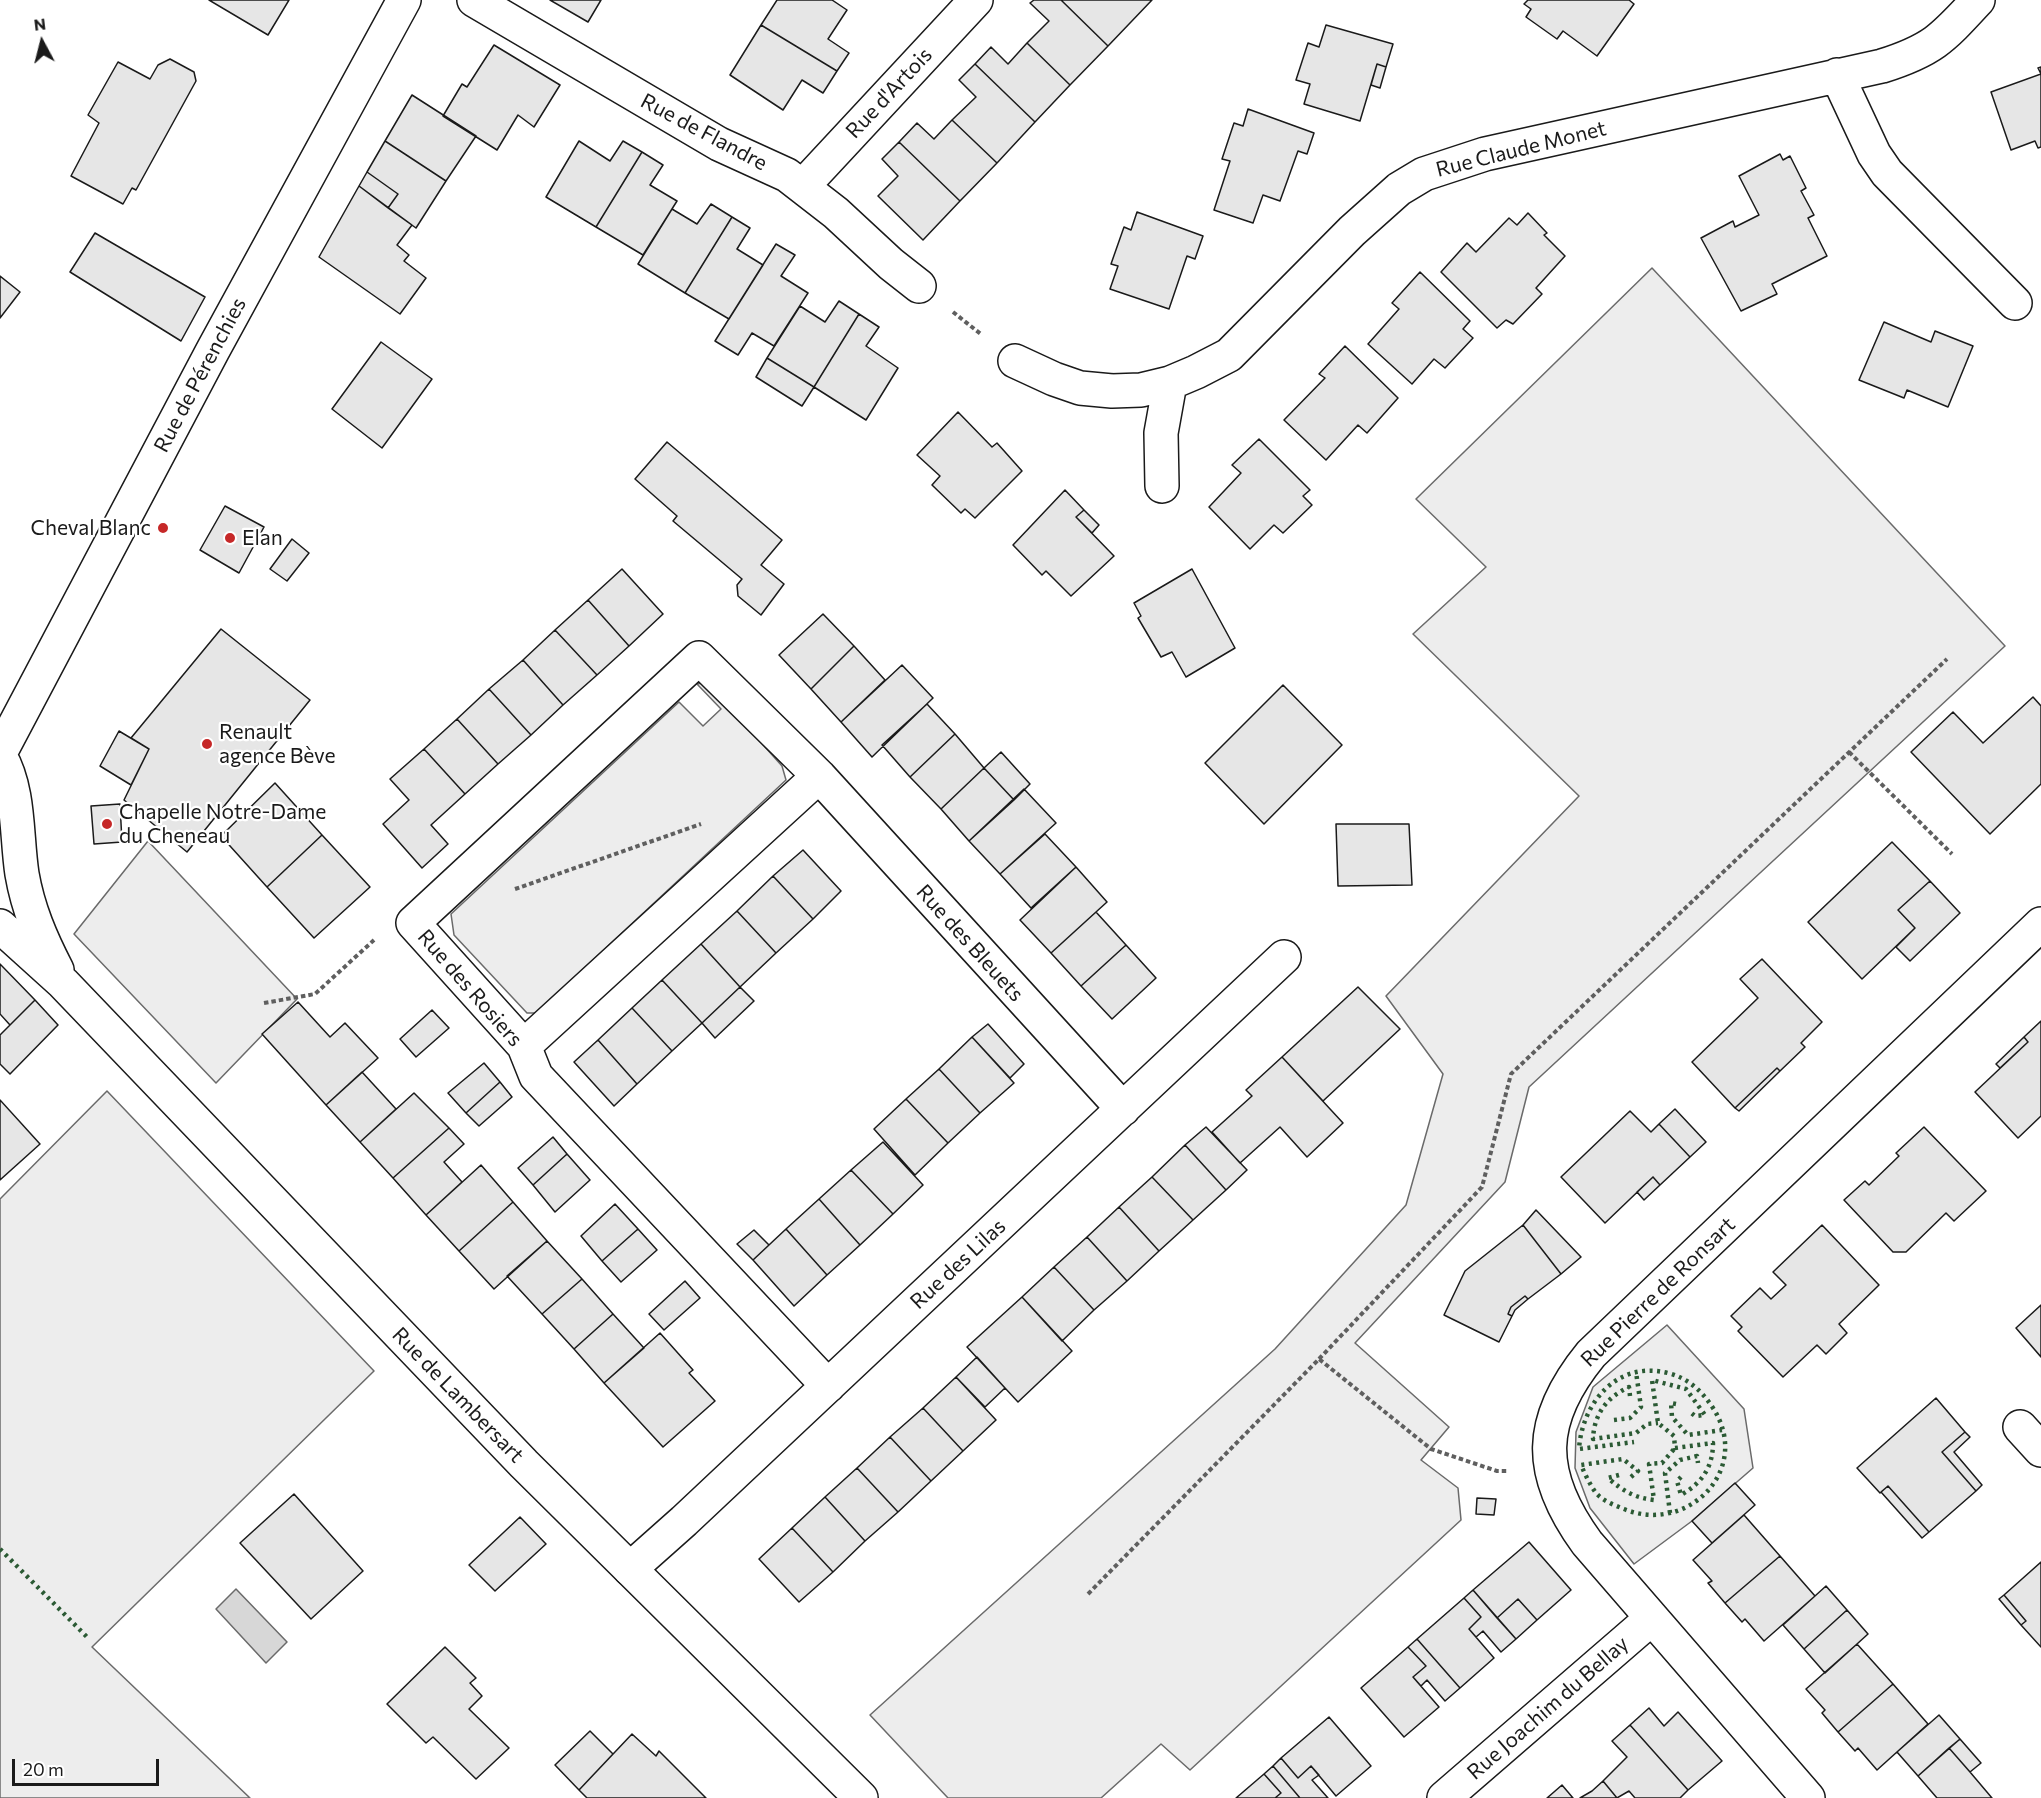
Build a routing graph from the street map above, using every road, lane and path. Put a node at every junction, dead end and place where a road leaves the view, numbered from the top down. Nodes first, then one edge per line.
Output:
1 (404, 0) edge
2 (474, 0) edge
3 (976, 0) edge
4 (1978, 0) edge
5 (1837, 75) junction
6 (802, 186) junction
7 (919, 286) joint
8 (2015, 303) dead end
9 (1015, 361) joint
10 (1170, 383) junction
11 (1162, 486) dead end
12 (1947, 658) dead end
13 (1849, 752) junction
14 (0, 754) edge
15 (819, 776) junction
16 (703, 824) dead end
17 (1952, 854) dead end
18 (513, 889) dead end
19 (413, 923) junction
20 (2041, 924) edge
21 (0, 926) edge
22 (1284, 957) dead end
23 (63, 982) junction
24 (264, 1003) dead end
25 (524, 1046) junction
26 (1123, 1109) junction
27 (1319, 1359) junction
28 (828, 1386) junction
29 (1552, 1473) junction
30 (630, 1569) junction
31 (1088, 1594) dead end
32 (1652, 1618) junction
33 (861, 1798) edge
34 (1444, 1798) edge
35 (1808, 1798) edge

1 - 14 street, Rue de Pérenchies
2 - 6 street, Rue de Flandre
3 - 6 street, Rue d'Artois
4 - 5 street, Rue Claude Monet
5 - 8 street
5 - 10 street, Rue Claude Monet
6 - 7 street, Rue de Flandre
7 - 9 path
9 - 10 street, Rue Claude Monet
10 - 11 street
12 - 13 path
13 - 17 path
13 - 27 path
14 - 23 street, Rue de Lambersart
15 - 19 street, Rue des Rosiers
15 - 25 street
15 - 26 street, Rue des Bleuets
16 - 18 path
19 - 24 path
19 - 25 street, Rue des Rosiers
20 - 29 street, Rue Pierre de Ronsart
21 - 23 street, Rue de Lambersart
22 - 26 street, Rue des Lilas
23 - 30 street, Rue de Lambersart
25 - 28 street, Rue des Rosiers
26 - 28 street, Rue des Lilas
27 - 29 path
27 - 31 path
28 - 30 street, Rue des Lilas
29 - 32 street, Rue Pierre de Ronsart
30 - 33 street, Rue de Lambersart
32 - 34 street, Rue Joachim du Bellay
32 - 35 street, Rue Pierre de Ronsart

